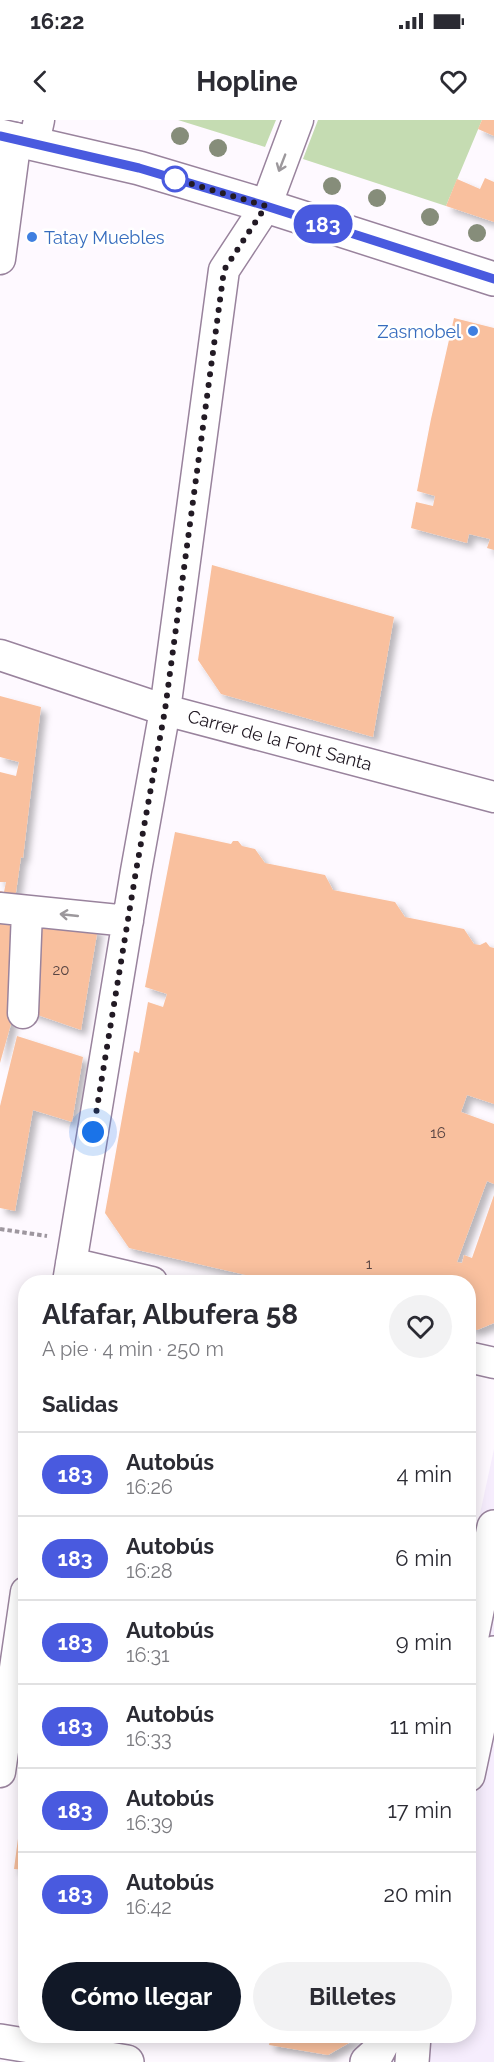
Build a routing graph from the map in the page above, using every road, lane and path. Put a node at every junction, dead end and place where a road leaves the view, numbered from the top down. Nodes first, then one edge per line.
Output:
1 (298, 120) edge
2 (22, 134) edge
3 (266, 206) junction
4 (0, 259) edge
5 (494, 279) edge
6 (0, 655) edge
7 (165, 710) junction
8 (494, 797) edge
9 (14, 909) edge
10 (128, 921) junction
11 (23, 1013) dead end
12 (0, 1229) edge
13 (71, 1262) edge
14 (124, 1275) edge
15 (476, 1359) edge
16 (494, 1363) edge
17 (494, 1527) edge
18 (476, 1616) edge
19 (494, 1653) edge
20 (18, 1679) edge
21 (476, 1737) edge
22 (0, 1772) edge
23 (0, 2041) edge
24 (383, 2043) edge
25 (413, 2043) edge
26 (127, 2062) edge
27 (367, 2062) edge
28 (412, 2062) edge

1 -> 3 street
2 - 3 street
2 - 4 street
3 - 5 street
3 - 7 street
6 - 7 street, Carrer de la Font Santa
7 - 8 street, Carrer de la Font Santa
7 - 10 street
10 -> 9 street
9 - 11 street
10 - 13 street
12 - 13 path
13 - 14 street
15 - 16 street
17 - 18 street
19 - 21 street
20 - 22 street
23 - 26 street
24 - 27 street
25 - 28 street

